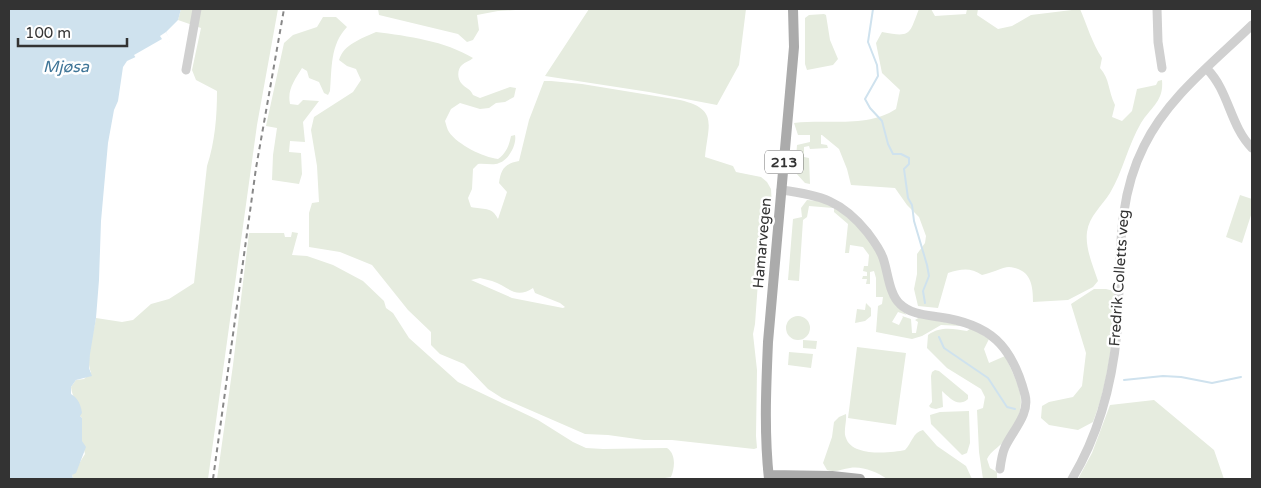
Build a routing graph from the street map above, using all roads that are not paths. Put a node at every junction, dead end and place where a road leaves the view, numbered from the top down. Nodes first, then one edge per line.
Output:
1 (198, 9) edge
2 (793, 9) edge
3 (1157, 9) edge
4 (1252, 25) edge
5 (1162, 68) dead end
6 (1207, 69) junction
7 (186, 70) dead end
8 (1252, 148) edge
9 (782, 190) junction
10 (1000, 469) dead end
11 (769, 477) edge
12 (801, 478) edge
13 (860, 479) edge
14 (1072, 479) edge

1 - 7 street
2 - 9 main road, Hamarvegen / 213
3 - 5 street
4 - 6 street, Fredrik Colletts veg
6 - 8 street
6 - 14 street, Fredrik Colletts veg
9 - 10 street
9 - 11 main road, Hamarvegen / 213
11 - 12 main road
12 - 13 main road

